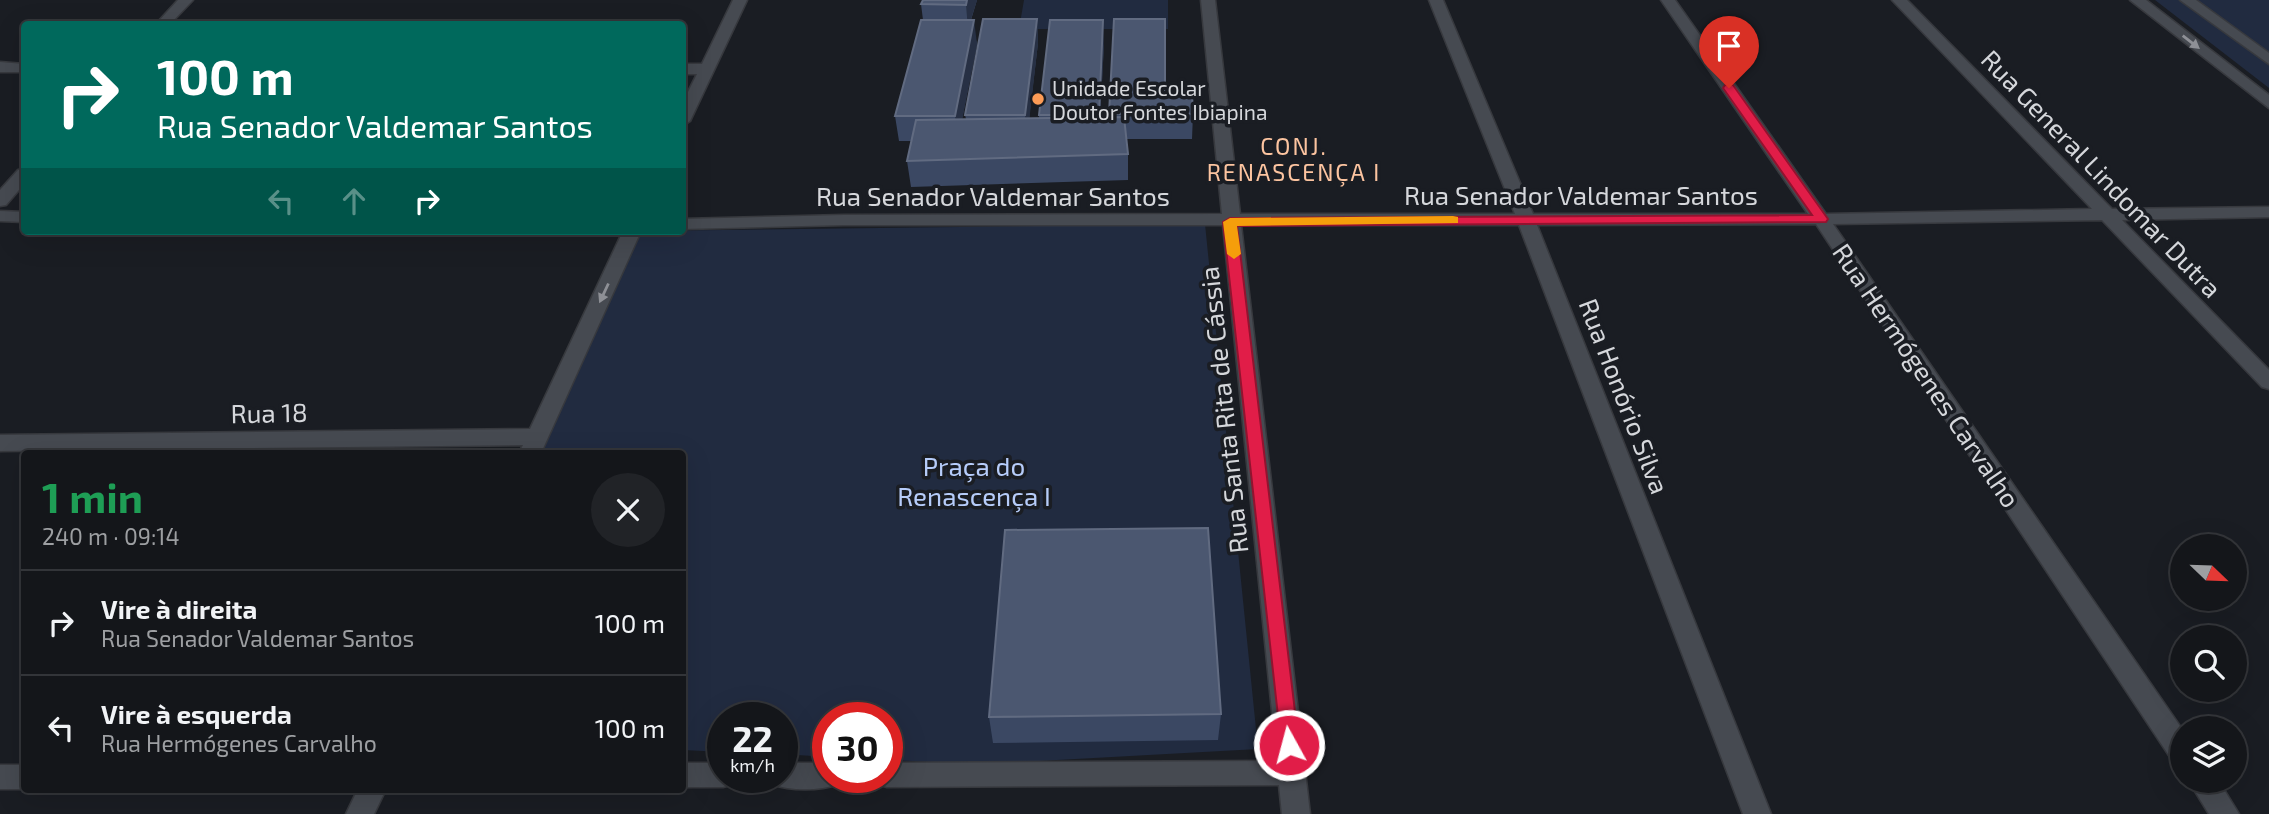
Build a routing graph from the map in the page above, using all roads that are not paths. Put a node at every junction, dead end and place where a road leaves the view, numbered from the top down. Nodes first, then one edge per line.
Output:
1 (186, 0) edge
2 (740, 0) edge
3 (1208, 0) edge
4 (1436, 0) edge
5 (1668, 0) edge
6 (1899, 0) edge
7 (2137, 0) edge
8 (2187, 0) edge
9 (166, 21) edge
10 (2269, 60) edge
11 (0, 67) edge
12 (21, 68) edge
13 (686, 69) edge
14 (706, 69) junction
15 (2269, 103) edge
16 (686, 112) edge
17 (21, 177) edge
18 (0, 201) edge
19 (2269, 212) edge
20 (0, 216) edge
21 (21, 216) edge
22 (2106, 216) junction
23 (1526, 219) junction
24 (1821, 219) junction
25 (1230, 222) junction
26 (686, 224) edge
27 (630, 235) edge
28 (2269, 382) edge
29 (0, 443) edge
30 (534, 445) edge
31 (2170, 733) edge
32 (1292, 773) junction
33 (686, 775) edge
34 (707, 775) edge
35 (903, 775) edge
36 (0, 777) edge
37 (21, 777) edge
38 (370, 793) edge
39 (2211, 793) edge
40 (360, 814) edge
41 (1296, 814) edge
42 (1757, 814) edge
43 (2225, 814) edge

1 - 9 street
2 - 14 street
3 - 25 street, Rua Santa Rita de Cássia
4 - 23 street, Rua Honório Silva
5 - 24 street, Rua Hermógenes Carvalho
6 - 22 street, Rua General Lindomar Dutra
7 -> 15 street
8 - 10 street
11 - 12 street
13 - 14 street
14 - 16 street
17 - 18 street
19 - 22 street, Rua Senador Valdemar Santos
20 - 21 street
22 - 24 street, Rua Senador Valdemar Santos
22 - 28 street, Rua General Lindomar Dutra
23 - 24 street, Rua Senador Valdemar Santos
23 - 25 street, Rua Senador Valdemar Santos
23 - 42 street, Rua Honório Silva
24 - 31 street, Rua Hermógenes Carvalho
25 - 26 street, Rua Senador Valdemar Santos
25 - 32 street, Rua Santa Rita de Cássia
27 -> 30 street
29 - 30 street, Rua 18
32 - 35 street
32 - 41 street, Rua Santa Rita de Cássia
33 - 34 street
36 - 37 street
38 - 40 street
39 - 43 street

